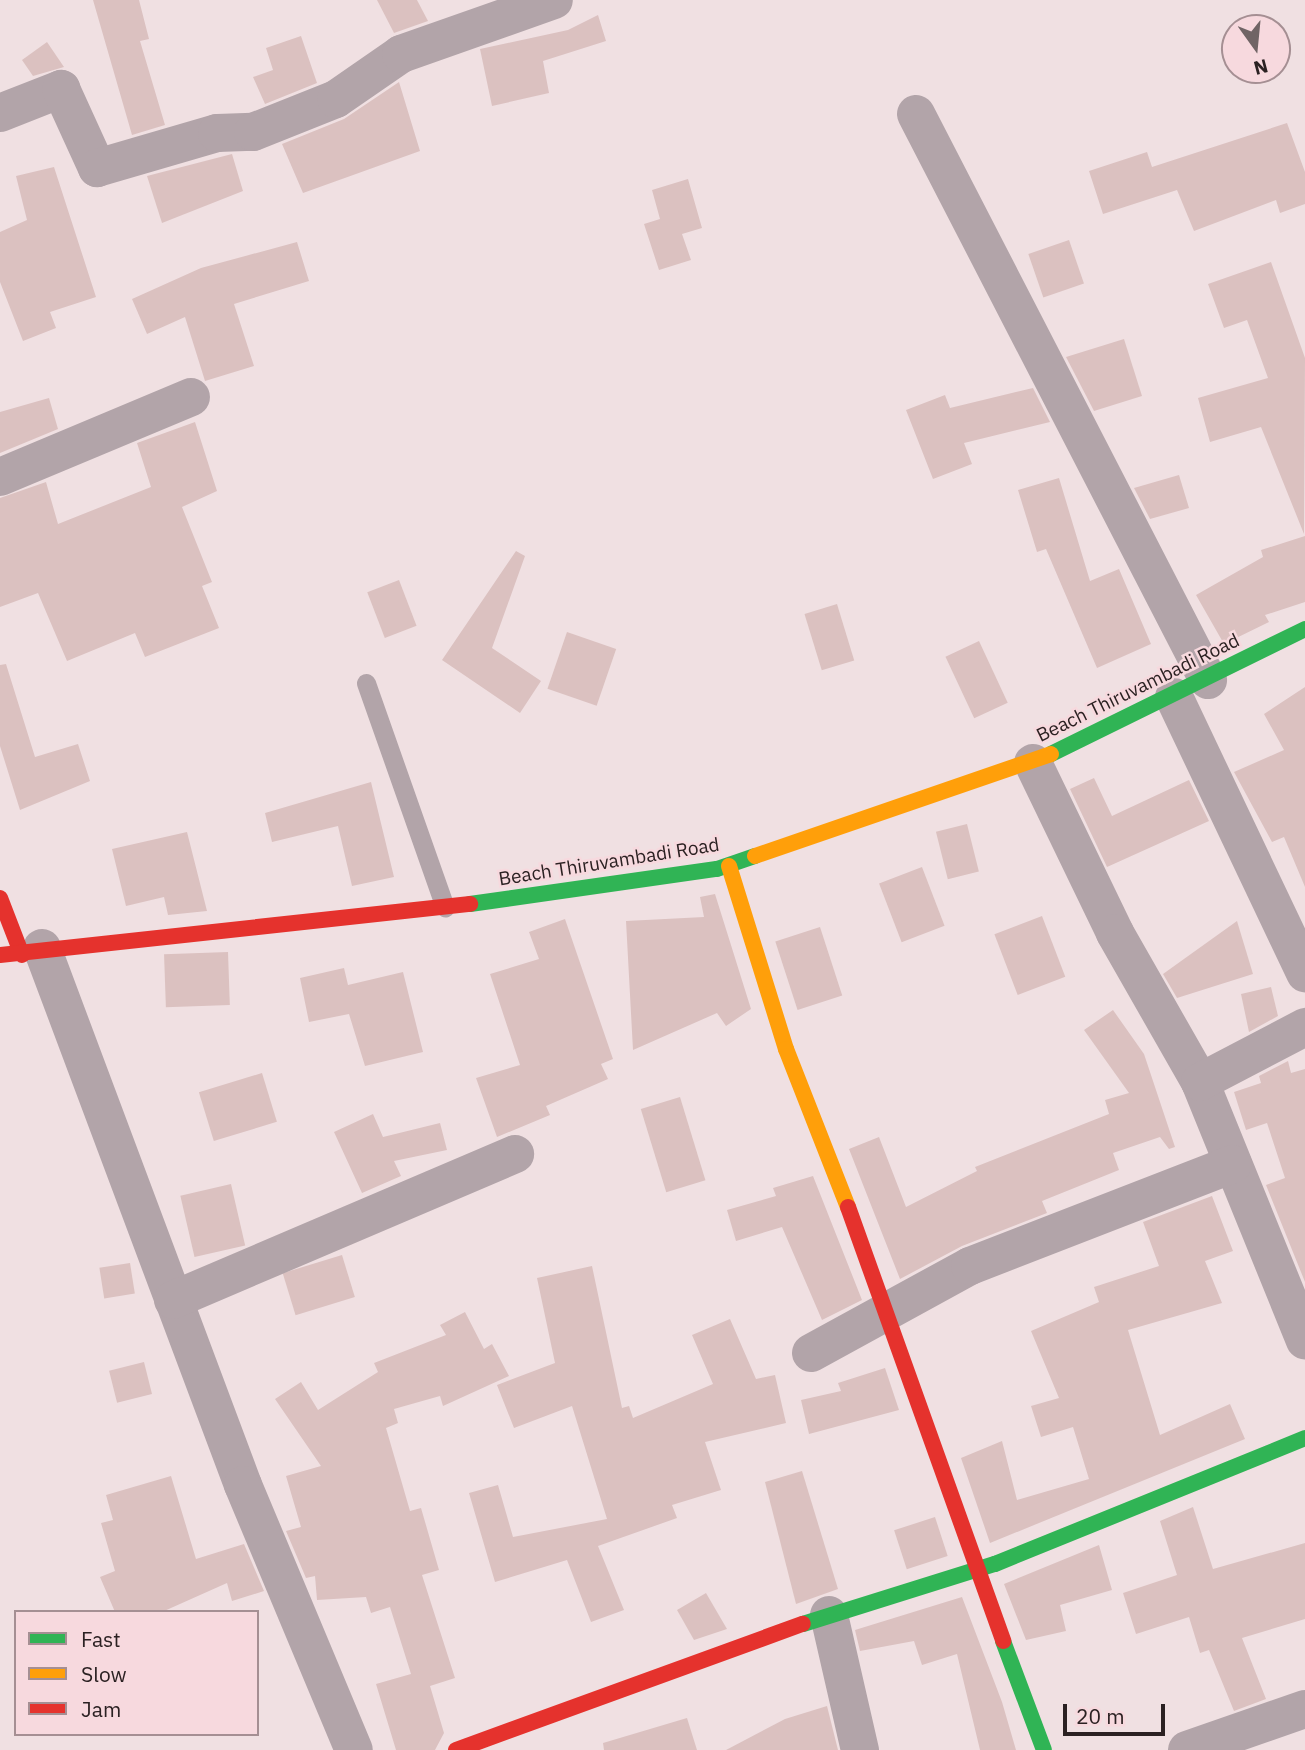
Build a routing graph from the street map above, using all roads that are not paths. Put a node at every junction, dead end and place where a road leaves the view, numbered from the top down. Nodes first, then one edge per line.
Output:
1 (554, 0) edge
2 (2, 106) edge
3 (916, 114) dead end
4 (191, 397) dead end
5 (0, 477) edge
6 (1305, 629) edge
7 (1208, 680) junction
8 (366, 683) dead end
9 (1174, 697) junction
10 (1033, 763) junction
11 (729, 866) junction
12 (0, 898) edge
13 (445, 907) junction
14 (32, 952) junction
15 (0, 955) edge
16 (1305, 973) edge
17 (1305, 1027) edge
18 (1200, 1082) junction
19 (515, 1154) dead end
20 (1233, 1164) junction
21 (173, 1300) junction
22 (888, 1308) junction
23 (1305, 1340) edge
24 (811, 1353) dead end
25 (1305, 1438) edge
26 (976, 1571) junction
27 (829, 1615) junction
28 (1305, 1710) edge
29 (354, 1750) edge
30 (456, 1750) edge
31 (860, 1750) edge
32 (1044, 1750) edge
33 (1187, 1750) edge

1 - 2 street
3 - 7 street
4 - 5 street
6 - 7 street, Beach Thiruvambadi Road
7 - 9 street, Beach Thiruvambadi Road
8 - 13 lane
9 - 10 street, Beach Thiruvambadi Road
9 - 16 street
10 - 11 street, Beach Thiruvambadi Road
10 - 18 street
11 - 13 street, Beach Thiruvambadi Road
11 - 22 street
12 - 14 street
13 - 14 street, Beach Thiruvambadi Road
14 - 15 street, Beach Thiruvambadi Road
14 - 21 street
17 - 18 street
18 - 20 street
19 - 21 street
20 - 22 street
20 - 23 street
21 - 29 street
22 - 24 street
22 - 26 street
25 - 26 street
26 - 27 street
26 - 32 street
27 - 30 street
27 - 31 street
28 - 33 street

